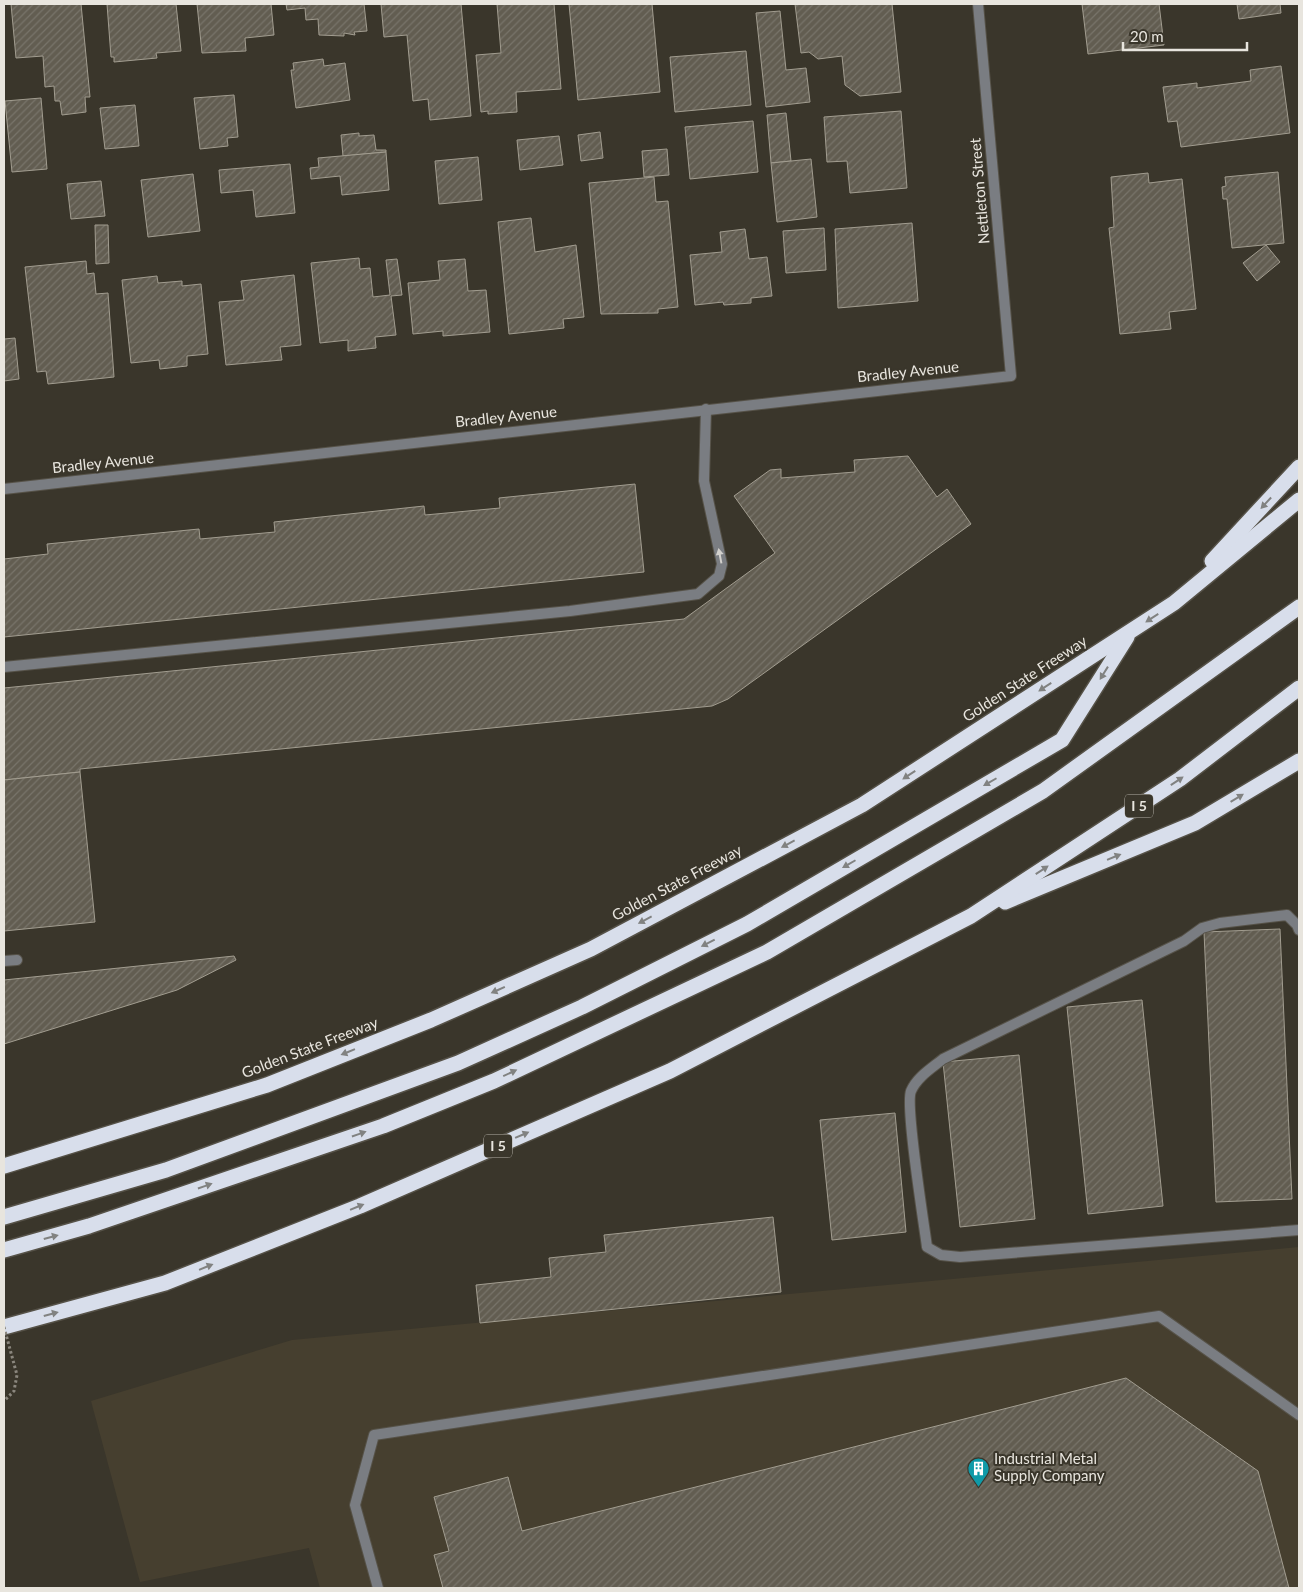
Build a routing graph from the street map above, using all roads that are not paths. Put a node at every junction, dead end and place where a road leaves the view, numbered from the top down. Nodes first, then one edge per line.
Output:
1 (978, 4) edge
2 (1011, 376) joint
3 (706, 410) junction
4 (1299, 467) edge
5 (4, 489) edge
6 (1299, 500) edge
7 (1174, 603) junction
8 (1299, 607) edge
9 (1130, 632) junction
10 (4, 667) edge
11 (1299, 688) edge
12 (1299, 761) edge
13 (972, 916) junction
14 (1299, 930) edge
15 (17, 960) dead end
16 (4, 961) edge
17 (4, 1166) edge
18 (4, 1217) edge
19 (1299, 1230) edge
20 (4, 1250) edge
21 (4, 1327) edge
22 (1299, 1415) edge
23 (378, 1588) edge

1 - 2 street, Nettleton Street
2 - 3 street, Bradley Avenue
3 - 5 street, Bradley Avenue
10 -> 3 street
4 -> 7 highway
6 - 7 highway, Golden State Freeway
7 -> 9 highway, Golden State Freeway
20 -> 8 highway
9 -> 17 highway, Golden State Freeway
9 -> 18 highway
13 -> 11 highway, I 5
13 -> 12 highway
21 -> 13 highway, I 5
14 - 19 street
15 - 16 street
22 - 23 street

